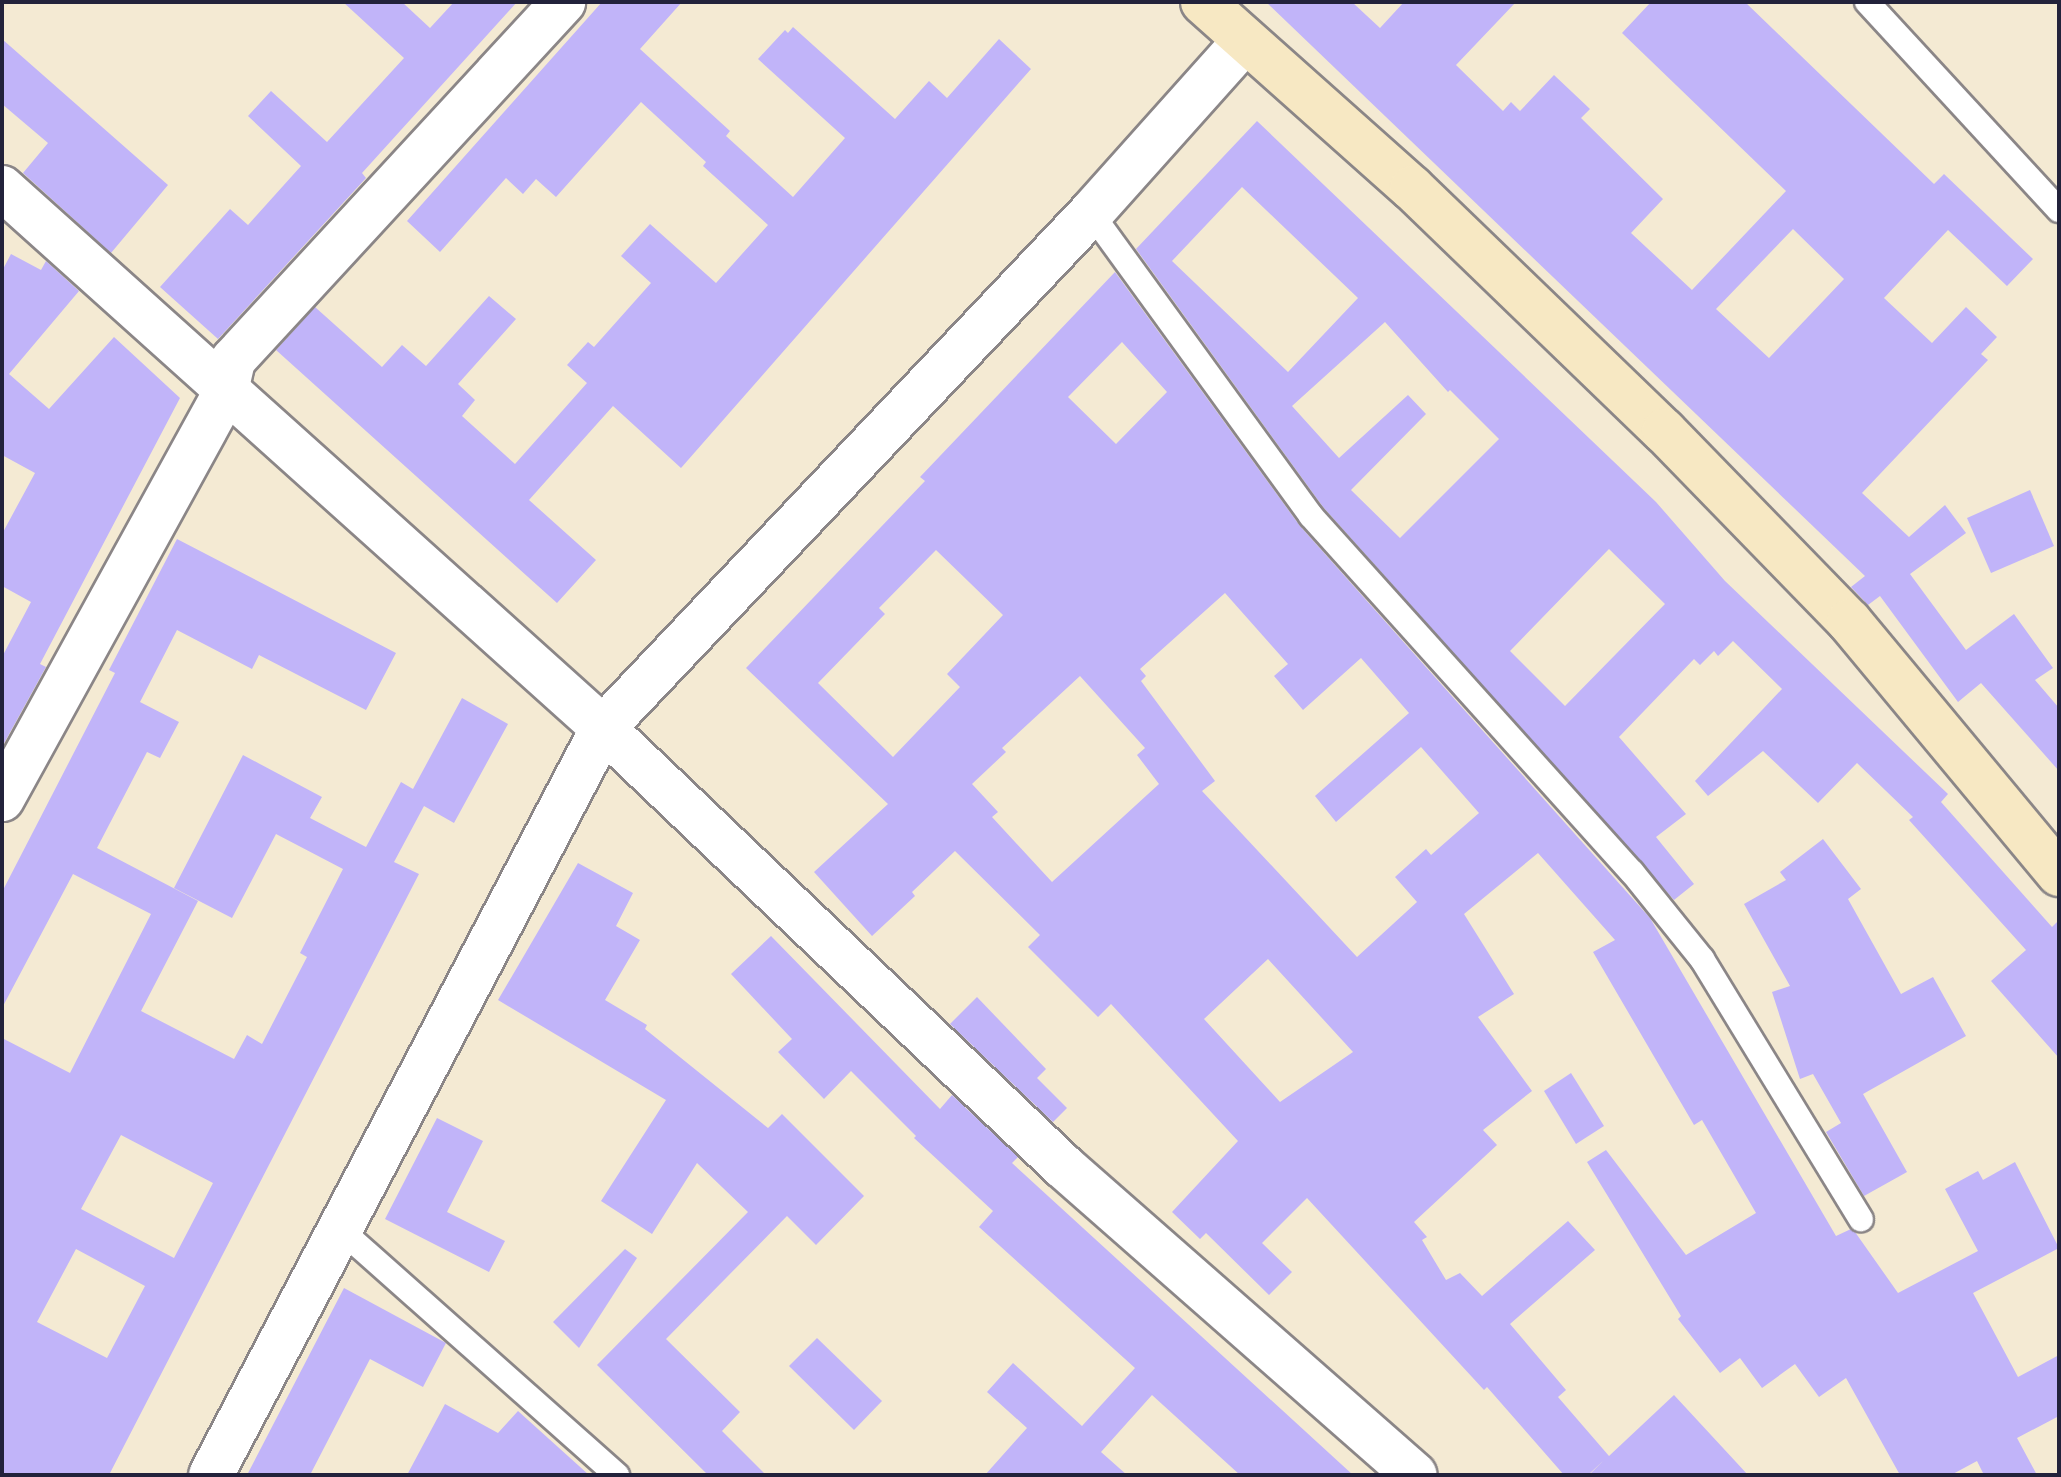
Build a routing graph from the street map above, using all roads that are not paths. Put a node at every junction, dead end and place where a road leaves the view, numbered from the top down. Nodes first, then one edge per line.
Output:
1 (563, 2) edge
2 (1203, 2) edge
3 (1867, 2) edge
4 (1244, 42) junction
5 (2, 188) edge
6 (2059, 210) edge
7 (1091, 213) junction
8 (226, 391) junction
9 (603, 728) junction
10 (2, 799) edge
11 (2059, 874) edge
12 (1861, 1219) dead end
13 (342, 1231) junction
14 (211, 1475) edge
15 (617, 1475) edge
16 (1415, 1475) edge

1 - 8 street
2 - 4 street
3 - 6 lane
4 - 7 street
4 - 11 street
5 - 8 street
7 - 9 street
7 - 12 lane
8 - 9 street
8 - 10 street
9 - 13 street
9 - 16 street
13 - 14 street
13 - 15 lane

